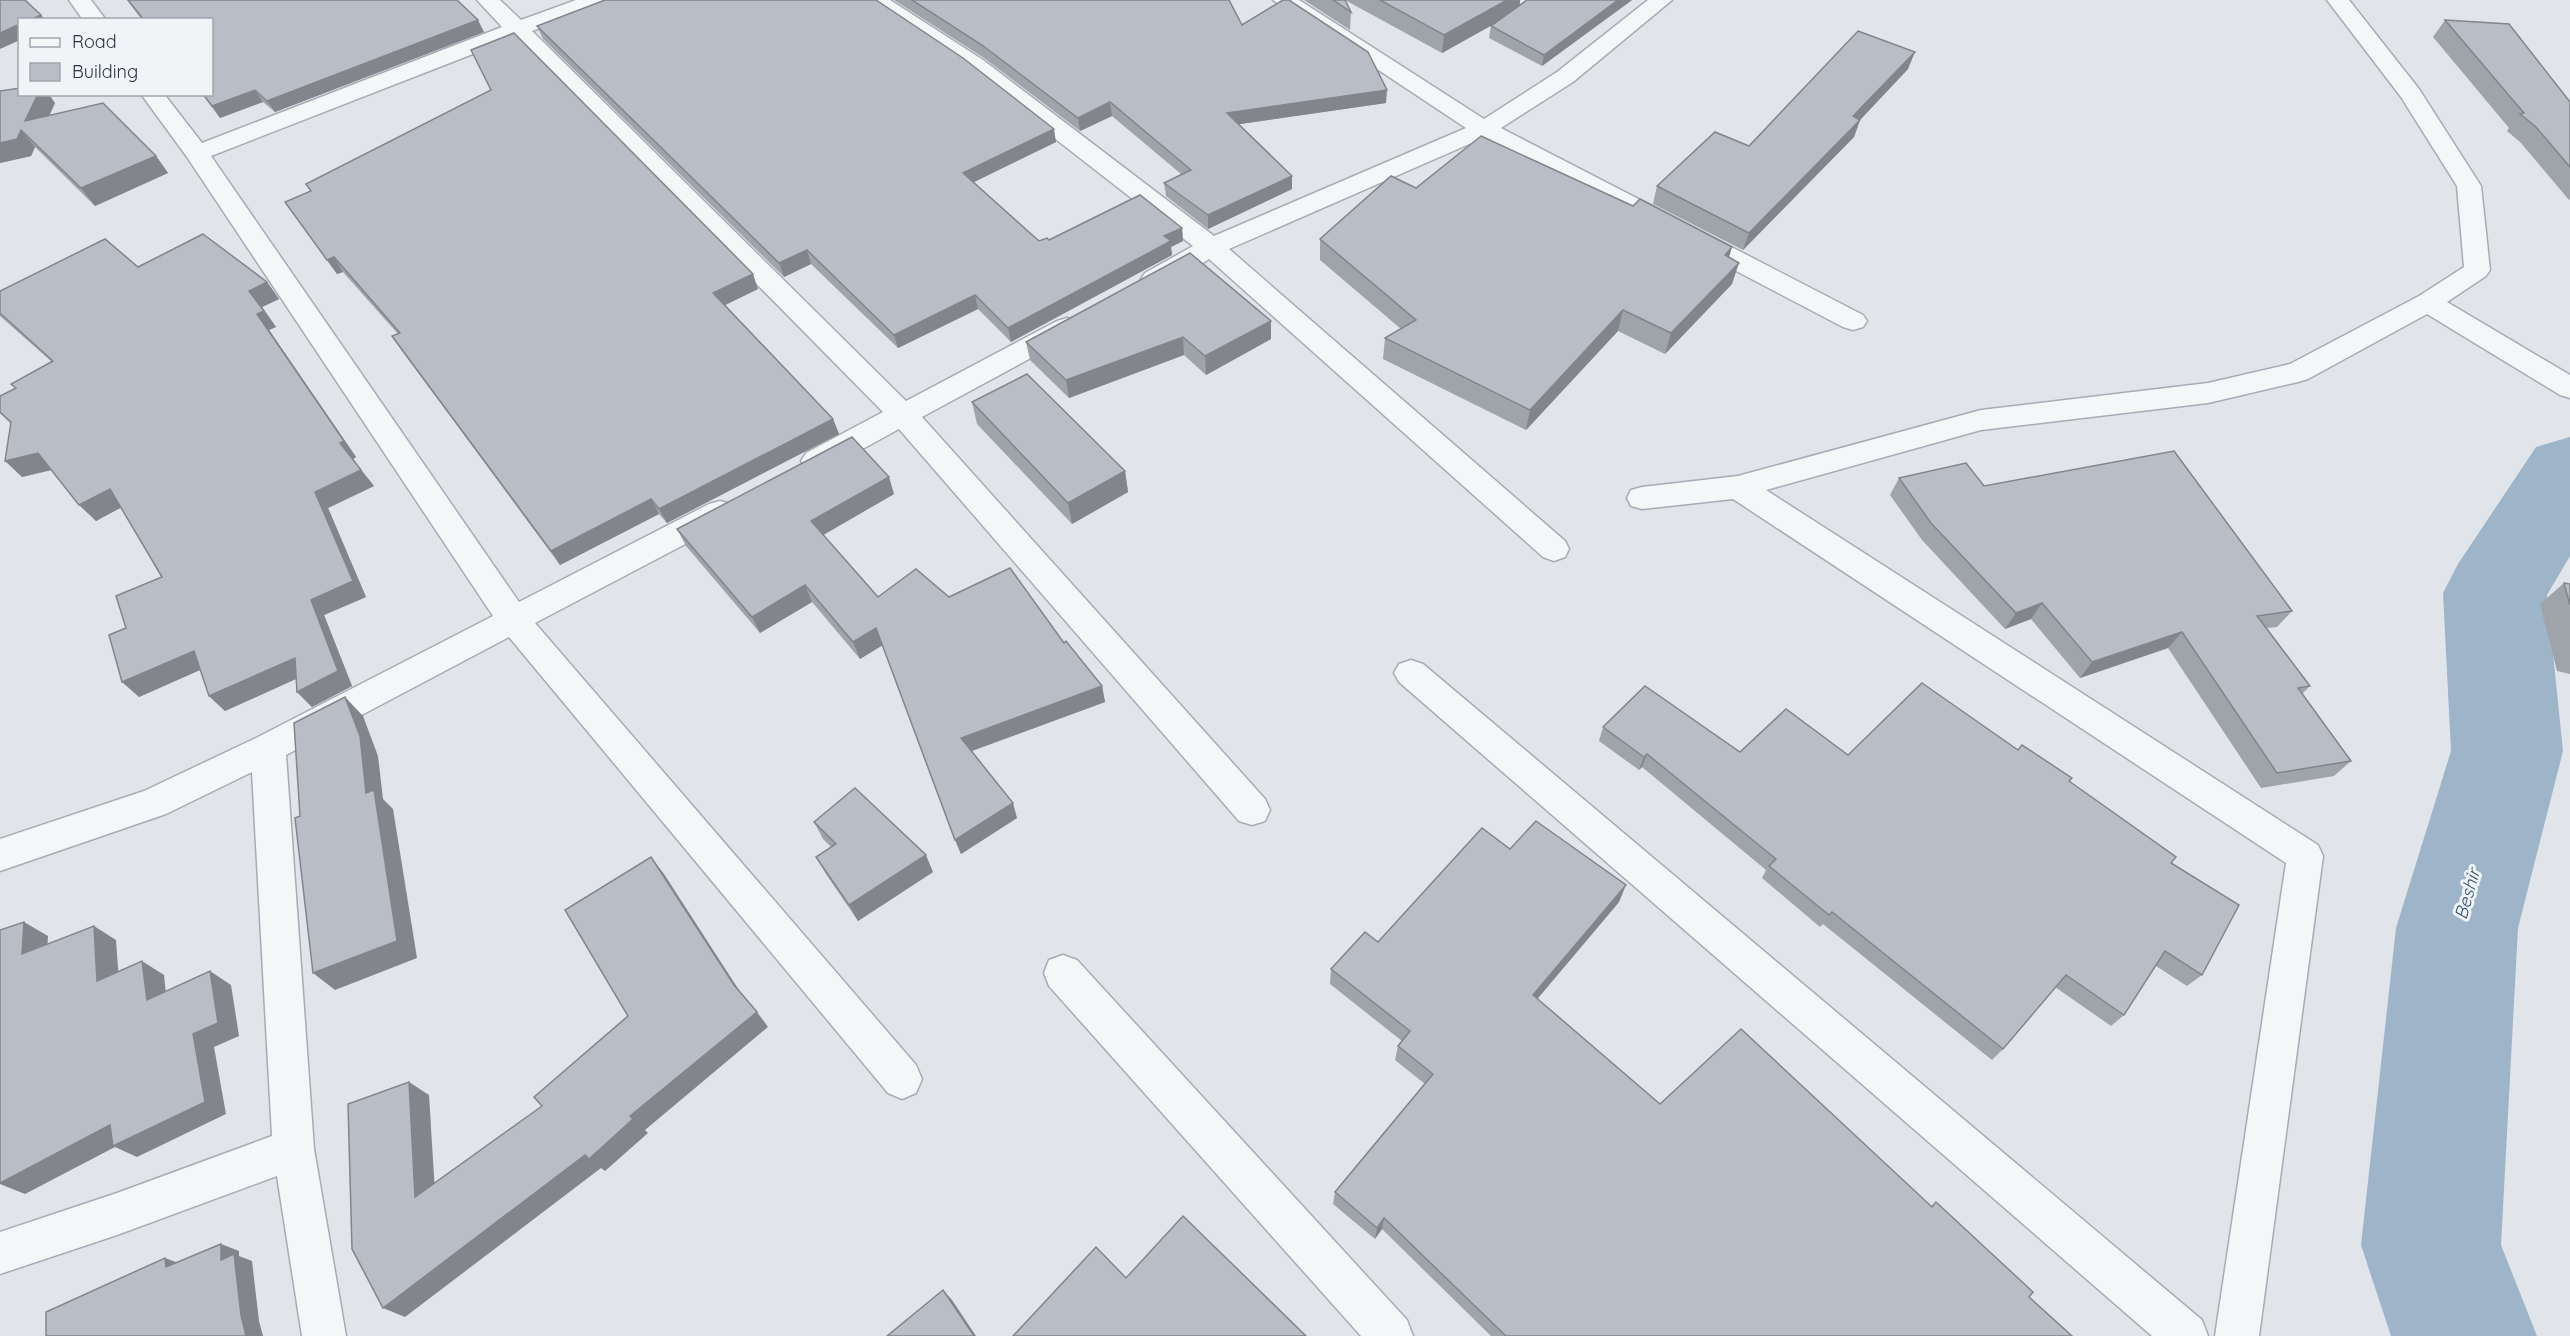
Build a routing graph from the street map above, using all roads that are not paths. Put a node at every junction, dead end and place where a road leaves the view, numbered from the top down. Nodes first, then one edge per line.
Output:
1 (80, 0) edge
2 (488, 0) edge
3 (596, 0) edge
4 (876, 0) edge
5 (1284, 0) edge
6 (1661, 0) edge
7 (2338, 0) edge
8 (94, 18) edge
9 (517, 29) junction
10 (154, 96) edge
11 (1484, 129) junction
12 (197, 153) junction
13 (1211, 247) junction
14 (1130, 292) edge
15 (2428, 302) junction
16 (1089, 315) edge
17 (1853, 321) dead end
18 (2570, 388) edge
19 (903, 415) junction
20 (788, 476) edge
21 (1738, 487) junction
22 (746, 498) edge
23 (1642, 498) dead end
24 (1554, 549) dead end
25 (514, 621) junction
26 (1411, 673) dead end
27 (267, 748) junction
28 (1252, 810) dead end
29 (0, 855) edge
30 (1063, 973) dead end
31 (902, 1079) dead end
32 (293, 1149) junction
33 (0, 1253) edge
34 (324, 1336) edge
35 (1391, 1336) edge
36 (2186, 1336) edge
37 (2237, 1336) edge

1 - 8 street
2 - 9 street
3 - 9 street
4 - 13 street
5 - 11 street
6 - 11 street
7 - 15 street
9 - 12 street
9 - 19 street
10 - 12 street
11 - 13 street
11 - 17 street
12 - 25 street
13 - 14 street
13 - 24 street
15 - 18 street
15 - 21 street
16 - 19 street
19 - 20 street
19 - 28 street
21 - 23 street
21 - 37 street
22 - 25 street
25 - 27 street
25 - 31 street
26 - 36 street
27 - 29 street
27 - 32 street
30 - 35 street
32 - 33 street
32 - 34 street

